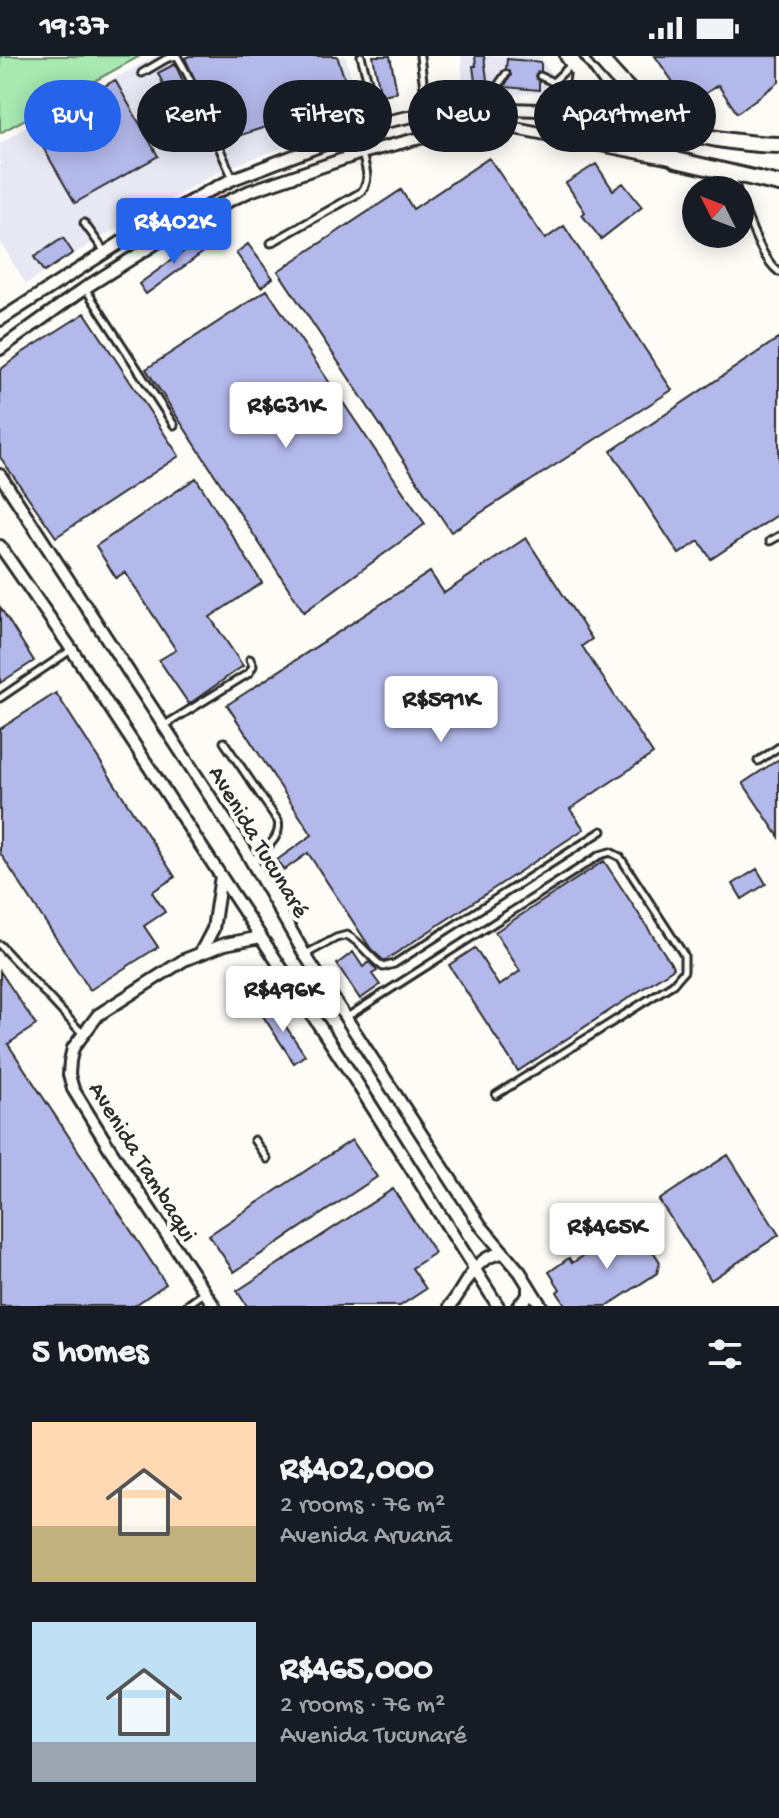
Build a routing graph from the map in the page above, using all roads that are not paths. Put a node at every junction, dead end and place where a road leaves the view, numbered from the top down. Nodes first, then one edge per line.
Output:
1 (176, 56) edge
2 (361, 56) edge
3 (420, 56) edge
4 (598, 56) edge
5 (573, 64) edge
6 (142, 73) dead end
7 (506, 74) dead end
8 (540, 76) dead end
9 (368, 80) edge
10 (423, 80) edge
11 (502, 80) edge
12 (549, 80) edge
13 (555, 80) edge
14 (626, 80) edge
15 (716, 139) edge
16 (779, 145) edge
17 (304, 152) edge
18 (665, 152) edge
19 (361, 153) junction
20 (676, 160) junction
21 (731, 174) joint
22 (233, 179) junction
23 (779, 184) edge
24 (84, 223) dead end
25 (754, 231) edge
26 (271, 243) dead end
27 (105, 252) junction
28 (779, 272) edge
29 (85, 288) junction
30 (0, 320) edge
31 (0, 349) edge
32 (174, 425) dead end
33 (0, 475) edge
34 (779, 536) edge
35 (770, 541) dead end
36 (0, 546) edge
37 (72, 650) junction
38 (250, 659) dead end
39 (0, 698) edge
40 (164, 726) junction
41 (224, 742) dead end
42 (779, 747) edge
43 (758, 761) dead end
44 (602, 831) dead end
45 (251, 862) junction
46 (221, 876) junction
47 (261, 937) junction
48 (0, 945) edge
49 (201, 952) junction
50 (305, 955) junction
51 (347, 1017) junction
52 (82, 1033) junction
53 (496, 1095) dead end
54 (254, 1140) dead end
55 (267, 1159) dead end
56 (504, 1253) junction
57 (475, 1267) junction
58 (528, 1286) junction
59 (205, 1293) junction
60 (186, 1306) edge
61 (214, 1306) edge
62 (450, 1306) edge
63 (498, 1306) edge
64 (518, 1306) edge
65 (541, 1306) edge

1 - 6 lane
1 - 22 lane
2 - 9 lane
3 - 10 lane
4 - 14 main road
5 - 13 lane
7 - 11 lane
8 - 12 lane
15 - 16 main road
17 - 22 street
18 - 20 main road
19 - 20 street
19 - 26 lane
19 - 29 street
20 - 21 main road
21 - 23 main road
22 - 27 street
24 - 27 lane
25 - 28 lane
27 - 30 street
29 - 31 street
29 - 32 lane
33 - 40 street, Avenida Tucunaré
34 - 35 lane
36 - 37 street, Avenida Tucunaré
37 - 39 lane
37 - 46 street, Avenida Tucunaré
38 - 40 lane
40 - 45 street, Avenida Tucunaré
41 - 45 lane
42 - 43 lane
44 - 50 lane
45 - 50 street, Avenida Tucunaré
46 - 47 street, Avenida Tucunaré
46 - 49 street
47 - 49 street, Avenida Tambaqui
47 - 57 street, Avenida Tucunaré
48 - 52 lane
49 - 52 street, Avenida Tambaqui
50 - 51 street, Avenida Tucunaré
51 - 53 lane
51 - 56 street, Avenida Tucunaré
52 - 59 street, Avenida Tambaqui
54 - 55 lane
56 - 57 street
56 - 58 street, Avenida Tucunaré
57 - 62 street
57 - 63 street, Avenida Tucunaré
58 - 64 street
58 - 65 street, Avenida Tucunaré
59 - 60 lane
59 - 61 street, Avenida Tambaqui

